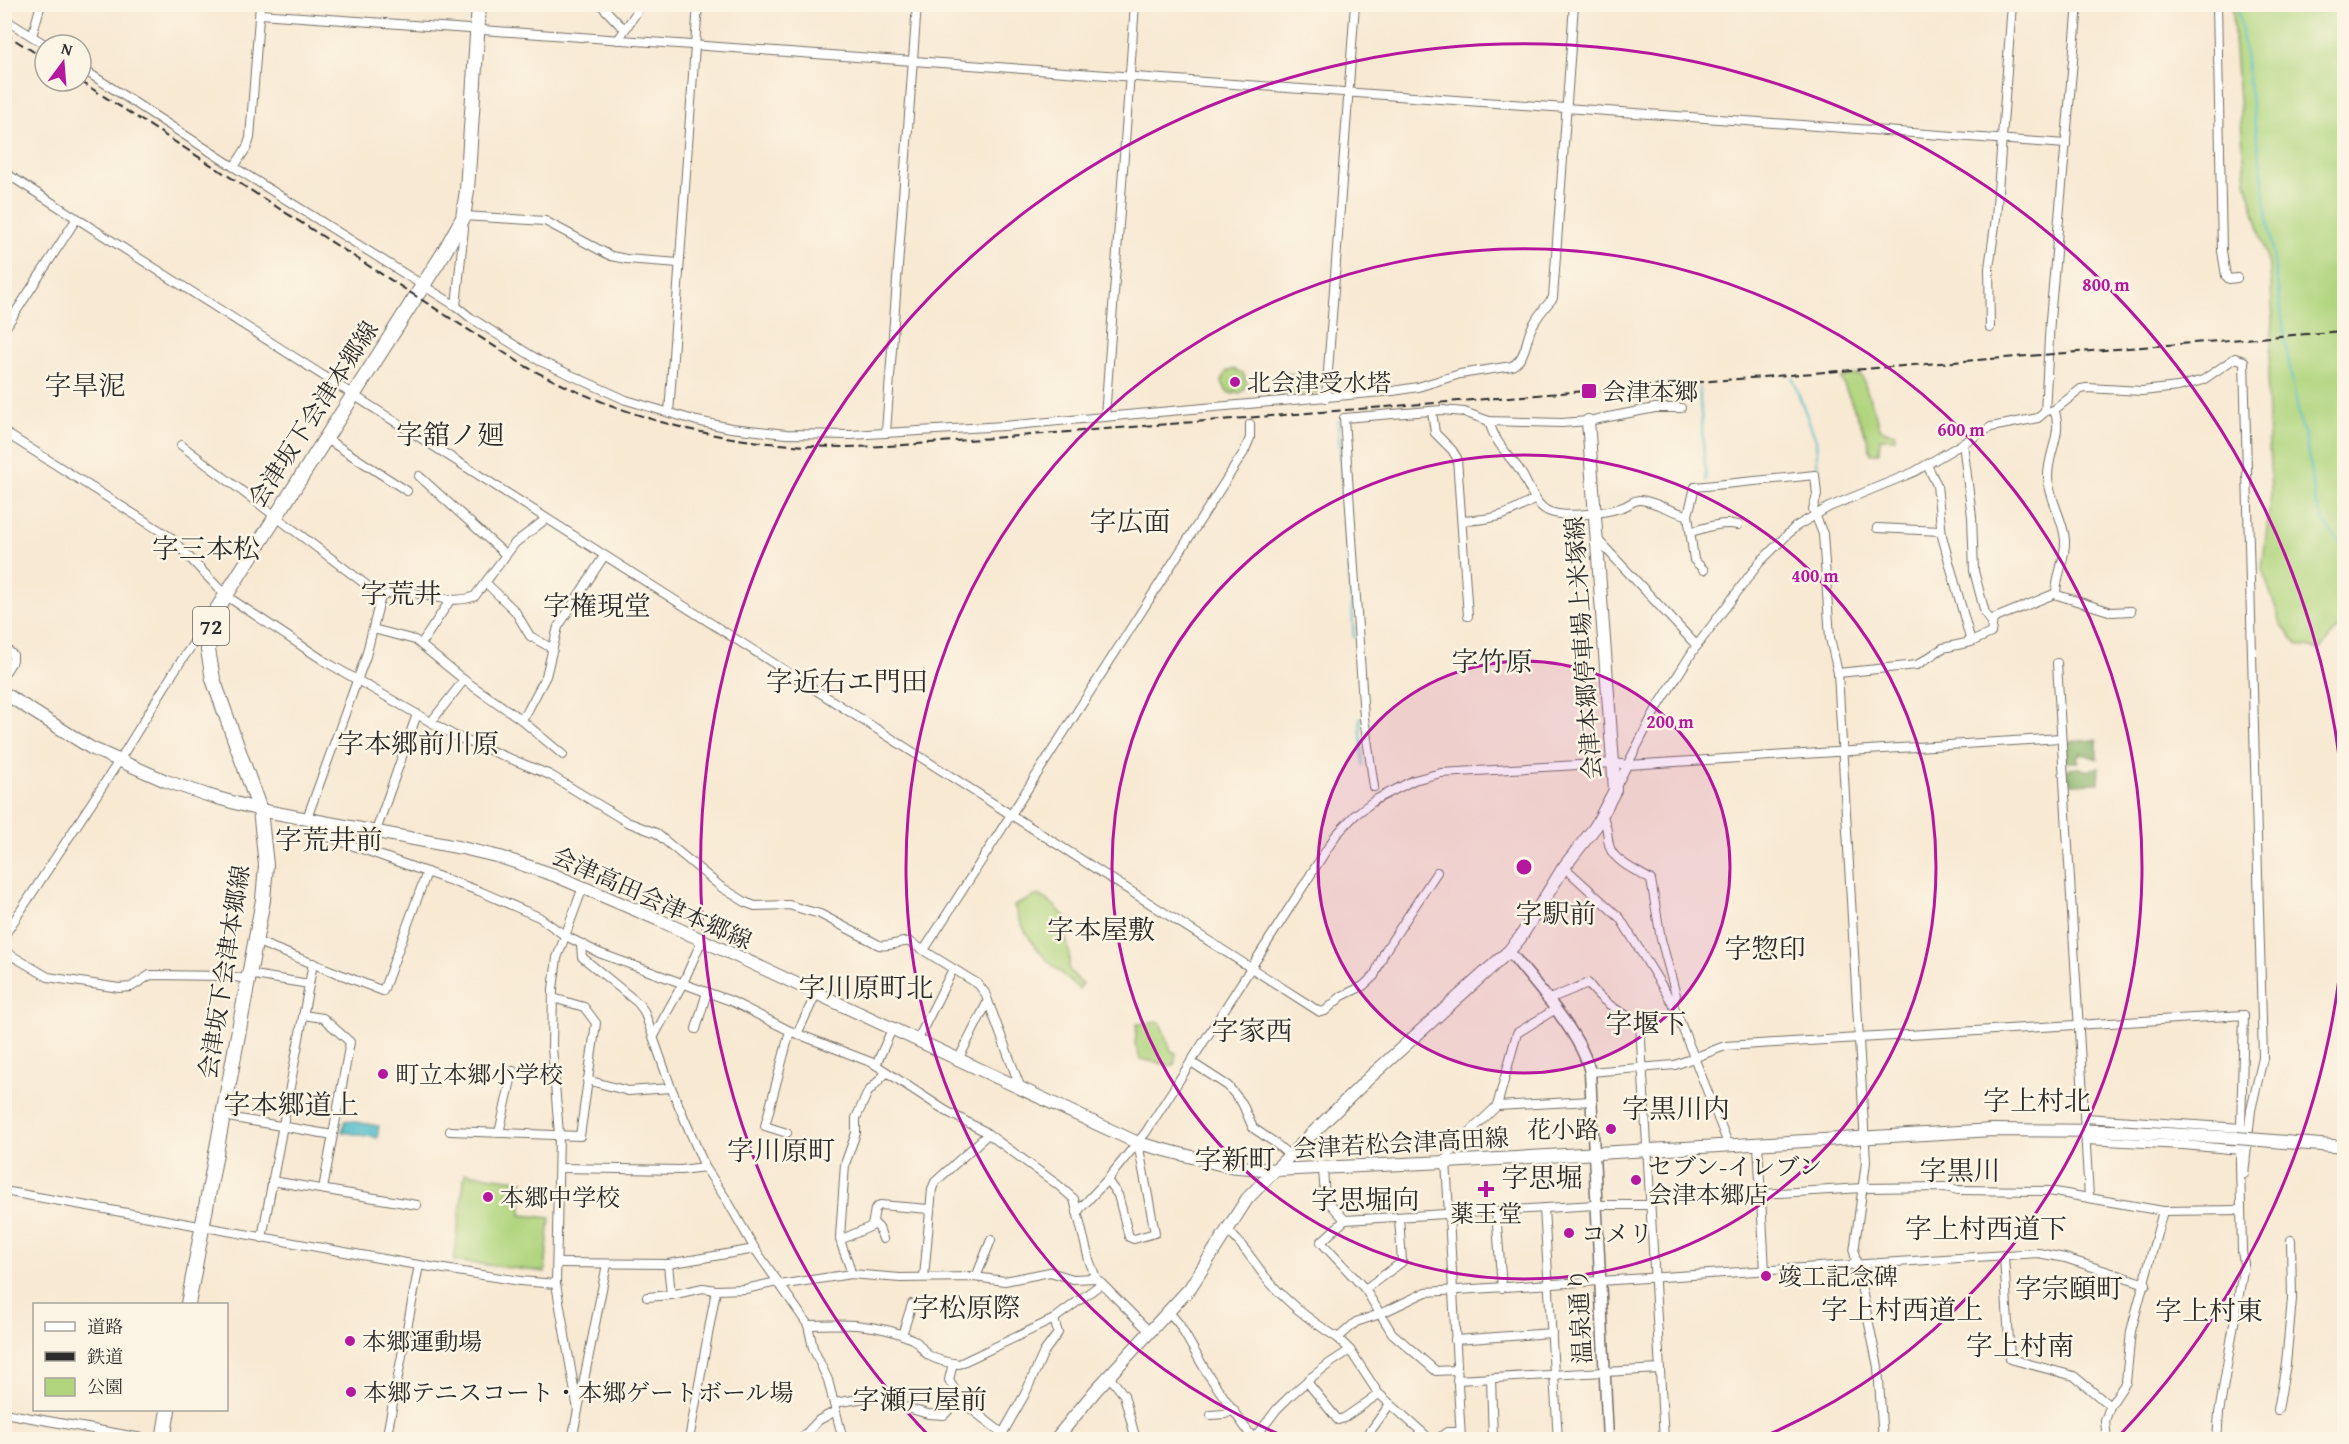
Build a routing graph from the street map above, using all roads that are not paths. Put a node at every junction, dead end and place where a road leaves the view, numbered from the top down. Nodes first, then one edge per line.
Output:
1 (41, 4) edge
2 (479, 4) edge
3 (600, 4) edge
4 (642, 4) edge
5 (698, 4) edge
6 (917, 4) edge
7 (1135, 4) edge
8 (1355, 4) edge
9 (1574, 4) edge
10 (2012, 4) edge
11 (2078, 4) edge
12 (2217, 4) edge
13 (260, 9) edge
14 (4, 19) edge
15 (626, 28) junction
16 (478, 30) junction
17 (32, 36) joint
18 (618, 40) junction
19 (696, 46) junction
20 (913, 62) junction
21 (93, 76) edge
22 (1129, 77) junction
23 (1348, 92) junction
24 (1567, 110) junction
25 (2003, 140) junction
26 (2066, 144) junction
27 (234, 168) junction
28 (4, 172) edge
29 (77, 218) junction
30 (462, 219) junction
31 (680, 263) junction
32 (2237, 278) dead end
33 (422, 286) junction
34 (456, 306) junction
35 (1990, 328) dead end
36 (4, 330) edge
37 (352, 395) junction
38 (1326, 398) junction
39 (1681, 408) dead end
40 (1431, 411) junction
41 (2050, 411) junction
42 (669, 413) junction
43 (1105, 417) junction
44 (1489, 421) junction
45 (1588, 421) junction
46 (1250, 424) dead end
47 (4, 432) edge
48 (886, 432) junction
49 (325, 438) junction
50 (1963, 443) junction
51 (181, 445) dead end
52 (1928, 465) junction
53 (419, 476) dead end
54 (407, 491) dead end
55 (1535, 499) junction
56 (1595, 513) junction
57 (1688, 515) junction
58 (1814, 515) junction
59 (274, 517) junction
60 (546, 519) junction
61 (1462, 521) junction
62 (1738, 525) dead end
63 (1877, 528) dead end
64 (1941, 531) junction
65 (1690, 532) junction
66 (1598, 540) junction
67 (506, 554) junction
68 (604, 556) junction
69 (1704, 570) dead end
70 (486, 583) junction
71 (2056, 594) junction
72 (225, 595) junction
73 (381, 597) junction
74 (451, 599) junction
75 (2131, 611) dead end
76 (214, 614) junction
77 (1468, 616) dead end
78 (1991, 621) junction
79 (373, 629) junction
80 (1971, 642) junction
81 (421, 644) junction
82 (1697, 646) junction
83 (4, 647) edge
84 (553, 649) junction
85 (2057, 663) dead end
86 (1838, 673) junction
87 (4, 674) edge
88 (357, 679) junction
89 (464, 680) junction
90 (4, 693) edge
91 (417, 714) junction
92 (519, 718) junction
93 (431, 722) junction
94 (2061, 738) junction
95 (1842, 752) junction
96 (562, 755) dead end
97 (119, 761) junction
98 (1614, 763) junction
99 (1628, 765) junction
100 (1374, 787) dead end
101 (1614, 790) junction
102 (260, 810) junction
103 (1011, 814) junction
104 (1602, 816) junction
105 (309, 818) junction
106 (376, 831) junction
107 (1564, 867) junction
108 (427, 872) junction
109 (1437, 872) dead end
110 (583, 887) junction
111 (564, 935) junction
112 (4, 936) edge
113 (702, 940) junction
114 (255, 941) junction
115 (581, 944) junction
116 (924, 950) junction
117 (4, 951) edge
118 (1509, 951) junction
119 (313, 963) junction
120 (953, 969) junction
121 (1251, 969) junction
122 (247, 977) junction
123 (309, 984) junction
124 (683, 984) junction
125 (707, 992) junction
126 (816, 994) junction
127 (553, 998) junction
128 (1547, 1000) junction
129 (988, 1001) junction
130 (1673, 1004) junction
131 (1554, 1010) junction
132 (303, 1015) junction
133 (2079, 1025) junction
134 (696, 1029) dead end
135 (892, 1029) junction
136 (794, 1032) junction
137 (654, 1036) junction
138 (1860, 1038) junction
139 (917, 1041) junction
140 (1695, 1056) junction
141 (958, 1060) junction
142 (1191, 1062) junction
143 (876, 1065) junction
144 (1642, 1069) junction
145 (513, 1071) dead end
146 (1590, 1072) junction
147 (886, 1073) junction
148 (587, 1080) junction
149 (671, 1088) junction
150 (1022, 1090) junction
151 (1591, 1101) junction
152 (1497, 1106) junction
153 (222, 1116) junction
154 (282, 1126) junction
155 (2085, 1129) junction
156 (450, 1131) dead end
157 (498, 1133) junction
158 (788, 1133) dead end
159 (559, 1134) junction
160 (988, 1134) junction
161 (333, 1135) junction
162 (1865, 1137) junction
163 (2240, 1139) junction
164 (1138, 1143) junction
165 (1758, 1144) junction
166 (1729, 1146) junction
167 (2344, 1147) edge
168 (1647, 1151) junction
169 (1593, 1154) junction
170 (1289, 1155) junction
171 (1446, 1162) junction
172 (705, 1167) junction
173 (559, 1168) junction
174 (1323, 1169) junction
175 (1275, 1170) junction
176 (1107, 1180) junction
177 (272, 1181) junction
178 (1863, 1188) junction
179 (2241, 1189) junction
180 (323, 1190) junction
181 (4, 1191) edge
182 (1761, 1194) junction
183 (2089, 1197) junction
184 (1650, 1204) junction
185 (417, 1205) dead end
186 (1595, 1205) junction
187 (1544, 1208) junction
188 (929, 1209) junction
189 (2241, 1210) junction
190 (2163, 1211) junction
191 (1077, 1212) junction
192 (1496, 1212) junction
193 (1448, 1215) junction
194 (1399, 1217) junction
195 (1345, 1220) junction
196 (874, 1223) junction
197 (202, 1227) junction
198 (1227, 1230) junction
199 (262, 1238) junction
200 (883, 1239) dead end
201 (840, 1240) junction
202 (991, 1240) dead end
203 (2291, 1240) dead end
204 (755, 1249) junction
205 (2004, 1256) junction
206 (557, 1263) junction
207 (607, 1264) junction
208 (668, 1264) junction
209 (419, 1265) junction
210 (1856, 1265) junction
211 (1765, 1271) junction
212 (851, 1274) junction
213 (924, 1277) junction
214 (976, 1277) junction
215 (1654, 1278) junction
216 (1099, 1281) junction
217 (1599, 1282) junction
218 (778, 1283) junction
219 (556, 1284) junction
220 (2146, 1284) junction
221 (1549, 1285) junction
222 (1502, 1288) junction
223 (1365, 1289) junction
224 (716, 1290) junction
225 (1452, 1290) junction
226 (671, 1295) junction
227 (647, 1297) dead end
228 (188, 1303) edge
229 (941, 1308) dead end
230 (1169, 1312) junction
231 (1380, 1314) junction
232 (1054, 1319) junction
233 (808, 1325) junction
234 (1149, 1331) junction
235 (1552, 1333) junction
236 (902, 1335) junction
237 (1338, 1338) junction
238 (1455, 1340) junction
239 (1350, 1350) junction
240 (953, 1363) junction
241 (1660, 1369) junction
242 (1457, 1370) junction
243 (1605, 1372) junction
244 (1554, 1374) junction
245 (1109, 1376) junction
246 (1491, 1378) junction
247 (1457, 1380) junction
248 (1308, 1383) junction
249 (1379, 1394) junction
250 (960, 1399) junction
251 (1390, 1404) junction
252 (2109, 1406) junction
253 (835, 1407) junction
254 (578, 1410) junction
255 (1234, 1410) junction
256 (2278, 1410) dead end
257 (168, 1411) edge
258 (4, 1413) edge
259 (1211, 1415) dead end
260 (1460, 1436) edge
261 (1001, 1438) edge
262 (1254, 1439) edge
263 (153, 1440) edge
264 (163, 1440) edge
265 (386, 1440) edge
266 (572, 1440) edge
267 (688, 1440) edge
268 (800, 1440) edge
269 (843, 1440) edge
270 (1054, 1440) edge
271 (1136, 1440) edge
272 (1364, 1440) edge
273 (1431, 1440) edge
274 (1436, 1440) edge
275 (1493, 1440) edge
276 (1558, 1440) edge
277 (1608, 1440) edge
278 (1664, 1440) edge
279 (1883, 1440) edge
280 (2107, 1440) edge
281 (2217, 1440) edge

1 - 17 street
2 - 16 main road, 会津坂下会津本郷線 / 72
3 - 15 street
4 - 15 street
5 - 19 street
6 - 20 street
7 - 22 street
8 - 23 street
9 - 24 street
10 - 25 street
11 - 26 street
12 - 32 street
13 - 16 street
13 - 27 street
14 - 17 street
15 - 18 street
16 - 18 street
16 - 30 main road, 会津坂下会津本郷線 / 72
18 - 19 street
19 - 20 street
19 - 31 street
20 - 22 street
20 - 48 street
21 - 27 street
22 - 23 street
22 - 43 street
23 - 24 street
23 - 38 street
24 - 25 street
24 - 38 street
25 - 26 street
25 - 35 street
26 - 41 street
27 - 33 street
28 - 29 street
29 - 36 street
29 - 37 street
30 - 31 street
30 - 33 main road, 会津坂下会津本郷線 / 72
30 - 34 street
31 - 42 street
33 - 34 street
33 - 37 main road, 会津坂下会津本郷線 / 72
34 - 42 street
37 - 49 main road, 会津坂下会津本郷線 / 72
37 - 60 street
38 - 43 street
39 - 45 street
40 - 44 street
40 - 61 street
40 - 100 street
41 - 50 street
41 - 71 street
41 - 179 street
42 - 48 street
43 - 48 street
44 - 45 street
44 - 55 street
45 - 56 main road, 会津本郷停車場上米塚線
46 - 103 street
47 - 72 street
49 - 54 street
49 - 59 main road, 会津坂下会津本郷線 / 72
50 - 52 street
50 - 78 street
51 - 59 street
52 - 58 street
52 - 64 street
53 - 67 street
55 - 56 street
55 - 61 street
56 - 57 street
56 - 66 main road, 会津本郷停車場上米塚線
57 - 58 street
57 - 65 street
58 - 82 street
58 - 86 street
59 - 72 main road, 会津坂下会津本郷線 / 72
59 - 73 street
60 - 67 street
60 - 68 street
61 - 77 street
62 - 65 street
63 - 64 street
64 - 80 street
65 - 69 street
66 - 82 street
66 - 98 main road, 会津本郷停車場上米塚線
67 - 70 street
68 - 84 street
68 - 103 street
70 - 74 street
70 - 84 street
71 - 75 street
71 - 78 street
72 - 76 main road, 会津坂下会津本郷線 / 72
72 - 88 street
73 - 74 street
73 - 79 street
74 - 81 street
76 - 97 street
76 - 102 main road, 会津坂下会津本郷線 / 72
78 - 80 street
79 - 81 street
79 - 88 street
80 - 86 street
81 - 89 street
82 - 99 street
83 - 87 street
84 - 92 street
85 - 94 street
86 - 95 street
88 - 91 street
88 - 105 street
89 - 92 street
89 - 93 street
90 - 97 main road, 会津高田会津本郷線
91 - 93 street
91 - 106 street
92 - 96 street
93 - 116 street
94 - 95 street
94 - 133 street
95 - 99 street
95 - 138 street
97 - 102 main road, 会津高田会津本郷線
97 - 112 street
98 - 99 street
98 - 101 main road, 会津本郷停車場上米塚線
98 - 121 street
99 - 101 street
101 - 104 main road, 会津本郷停車場上米塚線
102 - 105 main road, 会津高田会津本郷線
102 - 114 main road, 会津坂下会津本郷線 / 72
103 - 116 street
103 - 121 street
104 - 107 main road, 会津本郷停車場上米塚線
104 - 130 street
105 - 106 main road, 会津高田会津本郷線
105 - 108 street
106 - 110 main road, 会津高田会津本郷線
107 - 118 main road, 会津本郷停車場上米塚線
107 - 130 street
108 - 111 street
108 - 119 street
109 - 121 street
110 - 111 street
110 - 113 main road, 会津高田会津本郷線
111 - 115 street
111 - 127 street
113 - 124 street
113 - 126 main road, 会津高田会津本郷線
114 - 119 street
114 - 122 main road, 会津坂下会津本郷線 / 72
115 - 124 street
115 - 137 street
116 - 120 street
117 - 122 street
118 - 128 street
118 - 170 main road, 会津本郷停車場上米塚線
119 - 123 street
120 - 129 street
120 - 139 street
121 - 142 street
122 - 123 street
122 - 153 main road, 会津坂下会津本郷線 / 72
123 - 132 street
124 - 125 street
124 - 137 street
125 - 134 street
125 - 136 street
126 - 135 main road, 会津高田会津本郷線
126 - 136 street
127 - 148 street
127 - 159 street
128 - 131 street
128 - 144 street
129 - 141 street
129 - 150 street
130 - 140 street
131 - 146 street
131 - 152 street
132 - 154 street
132 - 161 street
133 - 138 street
133 - 155 street
133 - 163 street
135 - 139 main road, 会津高田会津本郷線
135 - 143 street
136 - 143 street
136 - 158 street
137 - 149 street
138 - 140 street
138 - 162 street
139 - 141 main road, 会津高田会津本郷線
140 - 144 street
140 - 166 street
141 - 150 main road, 会津高田会津本郷線
142 - 164 street
142 - 170 street
143 - 147 street
144 - 146 street
144 - 168 street
145 - 157 street
146 - 151 street, 温泉通り
147 - 160 street
147 - 201 street
148 - 149 street
148 - 159 street
149 - 172 street
150 - 164 main road, 会津高田会津本郷線
151 - 152 street
151 - 169 street, 温泉通り
152 - 171 street
153 - 154 street
153 - 197 main road, 会津坂下会津本郷線 / 72
154 - 161 street
154 - 177 street
155 - 162 main road, 会津若松会津高田線
155 - 163 main road, 会津若松会津高田線
155 - 183 street
156 - 157 street
157 - 159 street
159 - 173 street
160 - 188 street
160 - 191 street
161 - 180 street
162 - 165 main road, 会津若松会津高田線
162 - 178 street
163 - 167 main road, 会津若松会津高田線, bridge
163 - 179 street
164 - 175 main road, 会津高田会津本郷線
164 - 176 street
164 - 176 street
165 - 166 main road, 会津若松会津高田線
165 - 182 street
166 - 168 main road, 会津若松会津高田線
168 - 169 main road, 会津若松会津高田線
168 - 184 street
169 - 171 main road, 会津若松会津高田線
169 - 186 street, 温泉通り
170 - 175 main road, 会津本郷停車場上米塚線
171 - 174 main road, 会津若松会津高田線
171 - 193 street
172 - 173 street
172 - 204 street
173 - 206 street
174 - 175 main road, 会津若松会津高田線
174 - 195 street
175 - 198 main road, 会津若松会津高田線
176 - 191 street
177 - 180 street
177 - 199 street
178 - 182 street
178 - 183 street
178 - 210 street
179 - 189 street
180 - 185 street
181 - 197 street
182 - 211 street
183 - 190 street
184 - 186 street
184 - 215 street
186 - 187 street
186 - 217 street, 温泉通り
187 - 192 street
187 - 221 street
188 - 196 street
188 - 213 street
189 - 190 street
189 - 281 street
190 - 220 street
191 - 216 street
192 - 193 street
192 - 222 street
193 - 194 street
193 - 225 street
194 - 195 street
194 - 223 street
195 - 223 street
196 - 200 street
196 - 201 street
197 - 199 street
197 - 228 main road, 会津坂下会津本郷線 / 72
198 - 230 main road, 会津若松会津高田線
198 - 237 street
199 - 209 street
201 - 212 street
202 - 214 street
203 - 256 street
204 - 208 street
204 - 218 street
205 - 210 street
205 - 220 street
205 - 252 street
206 - 207 street
206 - 219 street
207 - 208 street
207 - 254 street
208 - 226 street
209 - 219 street
209 - 265 street
210 - 211 street
210 - 279 street
211 - 215 street
212 - 213 street
212 - 218 street
213 - 214 street
214 - 216 street
215 - 217 street
215 - 241 street
216 - 232 street
216 - 234 street
217 - 221 street
217 - 243 street, 温泉通り
218 - 224 street
218 - 233 street
219 - 254 street
220 - 252 street
221 - 222 street
221 - 235 street
222 - 225 street
223 - 231 street
224 - 226 street
224 - 267 street
225 - 231 street
225 - 238 street
226 - 227 street
229 - 236 street
230 - 234 main road, 会津若松会津高田線
230 - 255 street
231 - 237 street
231 - 242 street
232 - 240 street
232 - 261 street
233 - 236 street
233 - 253 street
234 - 245 main road, 会津若松会津高田線
235 - 238 street
235 - 244 street
236 - 240 street
237 - 239 street
238 - 242 street
239 - 248 street
239 - 249 street
240 - 250 street
241 - 243 street
241 - 278 street
242 - 247 street
243 - 244 street
243 - 277 street, 温泉通り
244 - 246 street
244 - 276 street
245 - 270 main road, 会津若松会津高田線
245 - 271 street
246 - 247 street
246 - 275 street
247 - 260 street
248 - 249 street
248 - 262 street
249 - 251 street
250 - 253 street
250 - 261 street
251 - 272 street
251 - 273 street
252 - 280 street
253 - 268 street
253 - 269 street
254 - 266 street
255 - 259 street
255 - 262 street
257 - 264 main road
258 - 263 street
260 - 274 street

